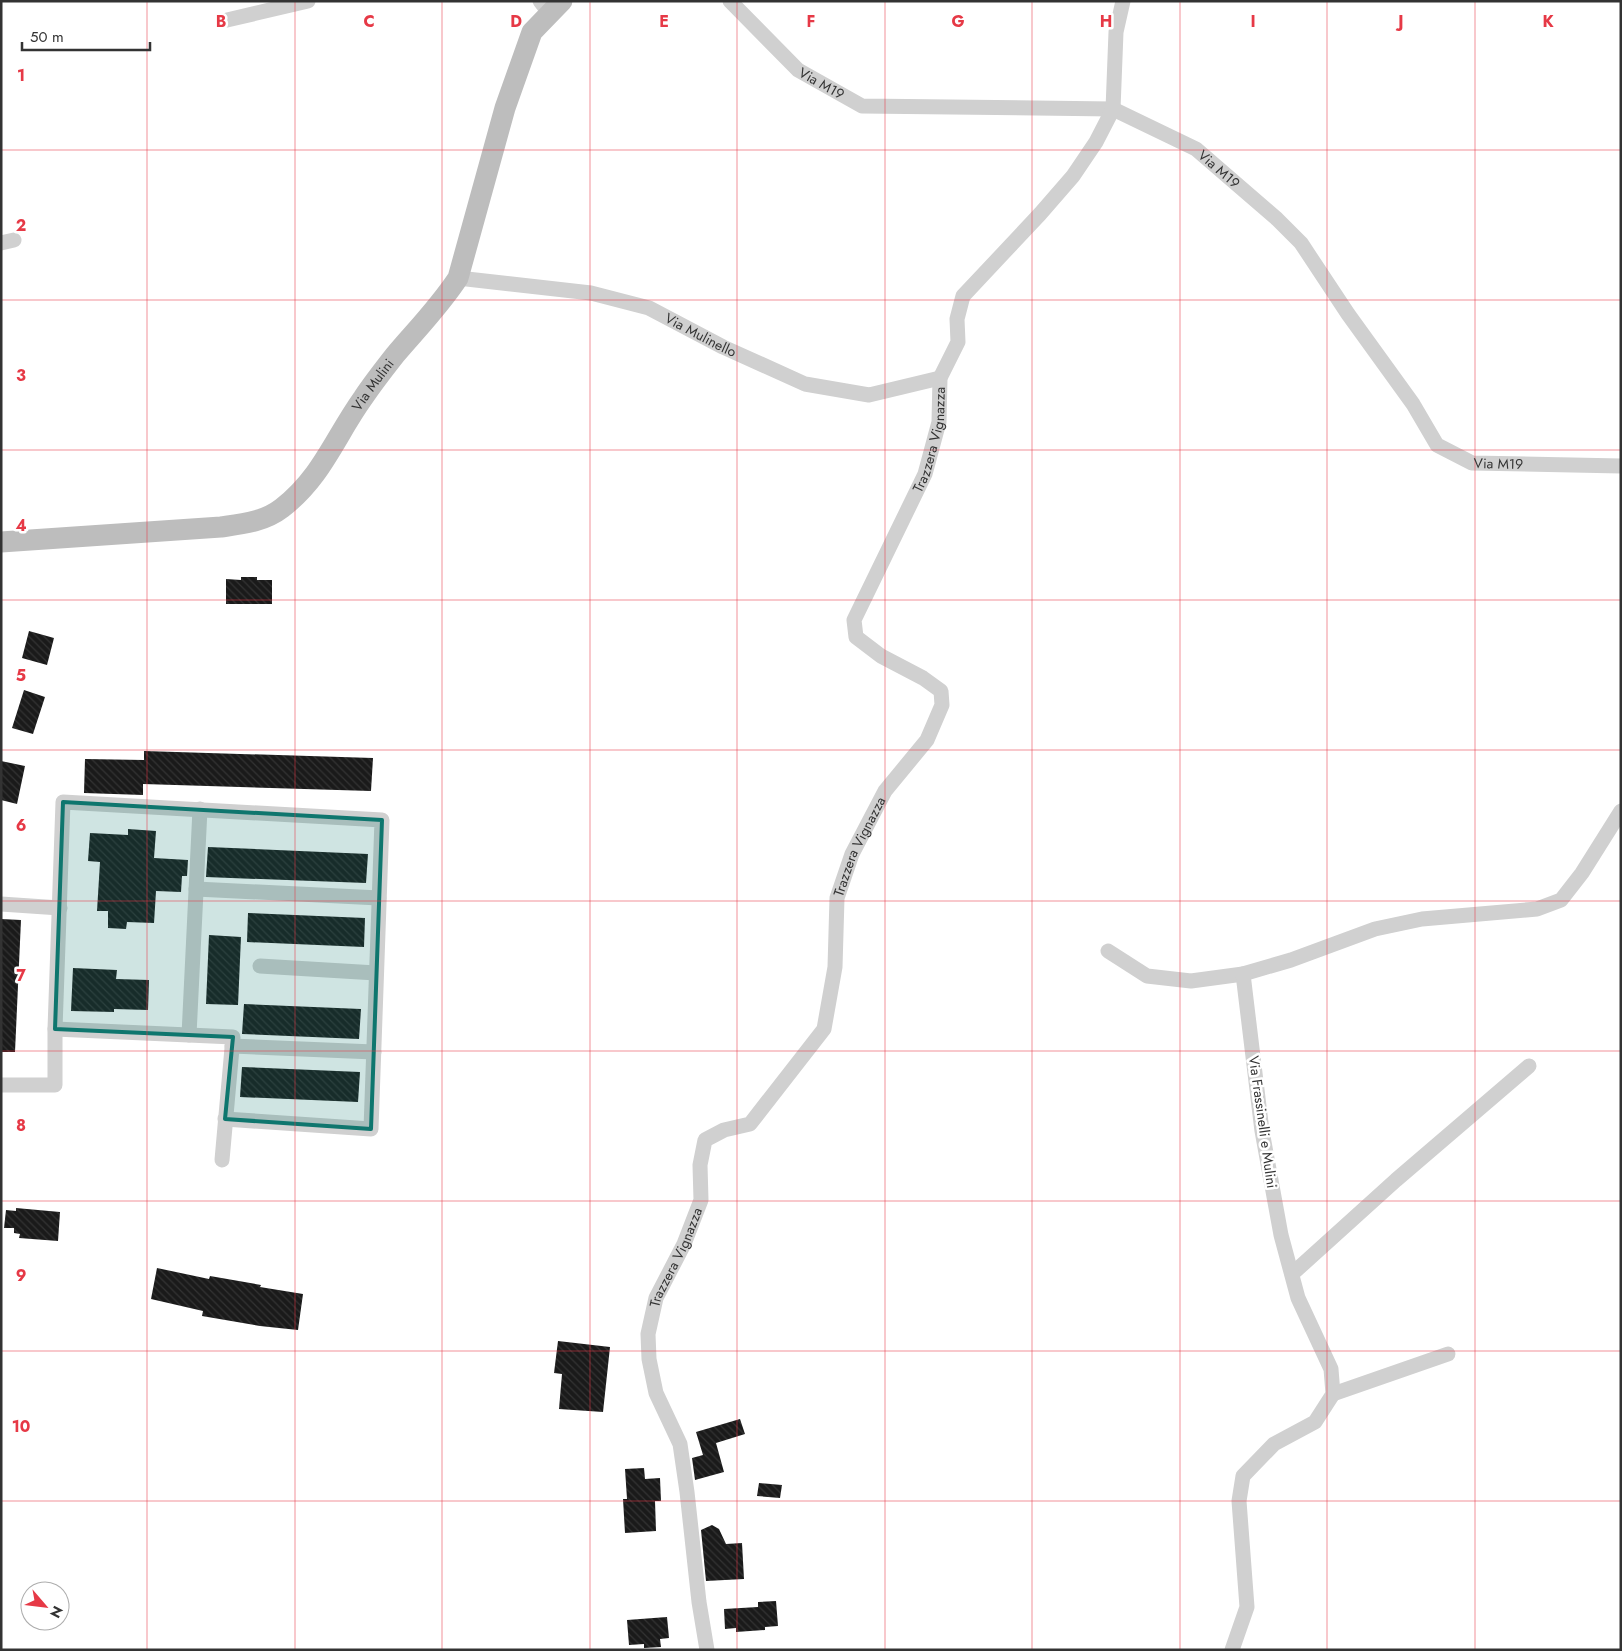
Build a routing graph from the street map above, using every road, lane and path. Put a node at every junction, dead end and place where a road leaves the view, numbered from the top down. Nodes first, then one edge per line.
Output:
1 (308, 1) edge
2 (730, 1) edge
3 (1123, 1) edge
4 (551, 5) edge
5 (227, 20) dead end
6 (1113, 109) junction
7 (458, 278) junction
8 (940, 378) junction
9 (1621, 466) edge
10 (1, 542) edge
11 (200, 809) junction
12 (1621, 811) edge
13 (196, 890) junction
14 (379, 898) junction
15 (1, 904) edge
16 (60, 908) junction
17 (1108, 951) dead end
18 (260, 966) dead end
19 (376, 972) junction
20 (1243, 974) junction
21 (55, 1029) junction
22 (189, 1036) junction
23 (232, 1046) junction
24 (374, 1052) junction
25 (1529, 1066) dead end
26 (1, 1085) edge
27 (225, 1119) junction
28 (222, 1160) dead end
29 (1292, 1274) junction
30 (1448, 1354) dead end
31 (1333, 1394) junction
32 (707, 1650) edge
33 (1232, 1650) edge

1 - 5 street
2 - 6 street, Via M19
3 - 6 street
4 - 7 street, Via Mulini
6 - 8 street, Trazzera Vignazza
6 - 9 street, Via M19
7 - 8 street, Via Mulinello
7 - 10 street, Via Mulini
8 - 32 street, Trazzera Vignazza
11 - 13 street
11 - 14 street
11 - 16 street
12 - 20 street
13 - 14 street
13 - 22 street
14 - 19 street
15 - 16 street
16 - 21 street
17 - 20 street
18 - 19 street
19 - 24 street
20 - 29 street, Via Frassinelli e Mulini
21 - 22 street
21 - 26 street
22 - 23 street
23 - 24 street
23 - 27 street
24 - 27 street
25 - 29 street
27 - 28 street
29 - 31 street, Via Frassinelli e Mulini
30 - 31 street
31 - 33 street

